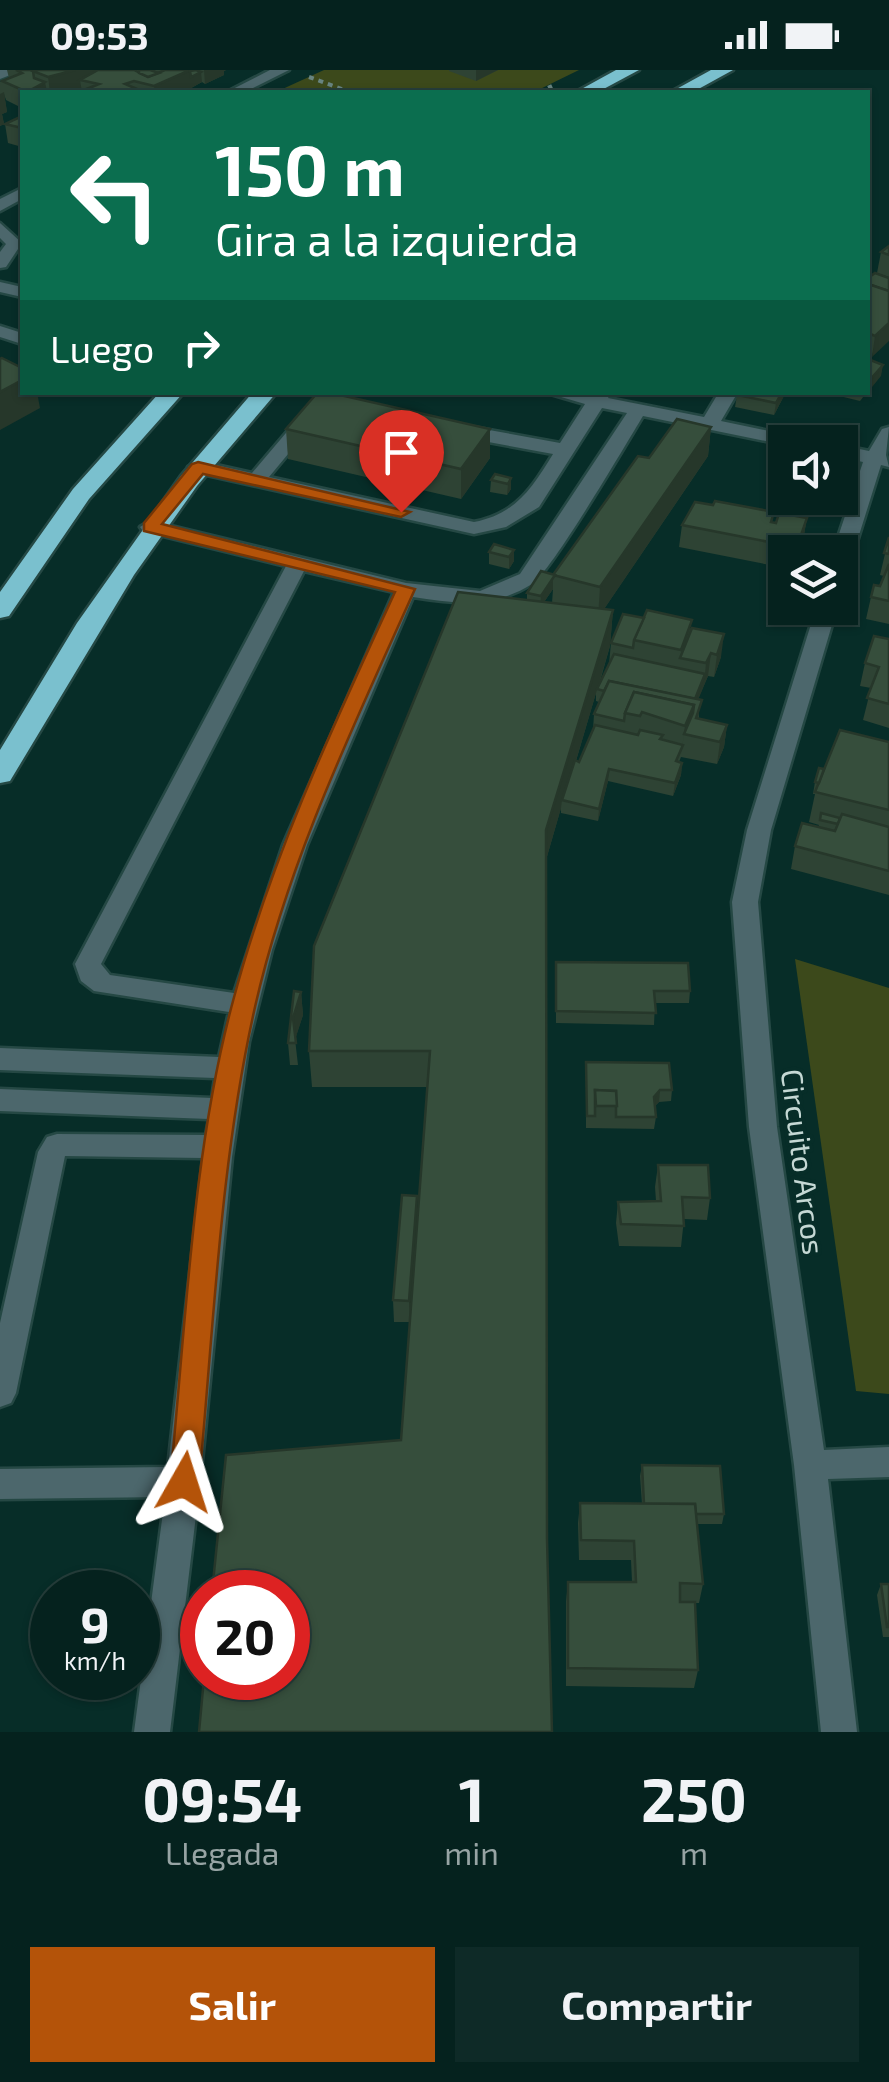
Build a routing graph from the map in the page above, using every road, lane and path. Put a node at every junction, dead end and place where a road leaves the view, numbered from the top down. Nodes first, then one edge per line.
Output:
1 (16, 70) edge
2 (282, 70) edge
3 (630, 70) edge
4 (724, 70) edge
5 (300, 74) dead end
6 (0, 75) edge
7 (238, 90) edge
8 (344, 90) edge
9 (588, 90) edge
10 (684, 90) edge
11 (0, 228) edge
12 (19, 246) edge
13 (0, 262) edge
14 (170, 395) edge
15 (263, 395) edge
16 (728, 395) edge
17 (599, 397) edge
18 (638, 410) junction
19 (324, 413) edge
20 (431, 425) edge
21 (709, 425) junction
22 (889, 433) edge
23 (768, 437) edge
24 (564, 450) junction
25 (881, 460) edge
26 (198, 468) junction
27 (256, 480) junction
28 (150, 527) junction
29 (851, 535) edge
30 (298, 561) junction
31 (406, 589) junction
32 (0, 610) edge
33 (821, 625) edge
34 (0, 774) edge
35 (244, 1004) junction
36 (0, 1059) edge
37 (230, 1068) junction
38 (0, 1100) edge
39 (222, 1110) junction
40 (220, 1147) junction
41 (0, 1393) edge
42 (889, 1462) edge
43 (810, 1465) junction
44 (184, 1482) junction
45 (0, 1484) edge
46 (152, 1732) edge
47 (839, 1732) edge

1 - 6 street
2 - 7 street
3 - 9 highway
4 - 10 highway
5 - 8 path
11 - 12 street
12 - 13 street
14 - 32 highway
15 - 26 highway
16 - 21 street
17 - 18 street
17 - 24 street
18 - 21 street
18 - 31 street
19 - 27 street
20 - 24 street
21 - 23 street
22 - 25 street
24 - 27 street
25 - 29 street
26 - 27 street
26 - 28 highway
28 - 30 street
28 - 34 highway
30 - 31 street
30 - 35 street
31 - 35 street
33 - 43 street, Circuito Arcos
35 - 37 street
36 - 37 street
37 - 39 street
38 - 39 street
39 - 40 street
40 - 41 street
40 - 44 street
42 - 43 street
43 - 47 street, Circuito Arcos
44 - 45 street
44 - 46 street

